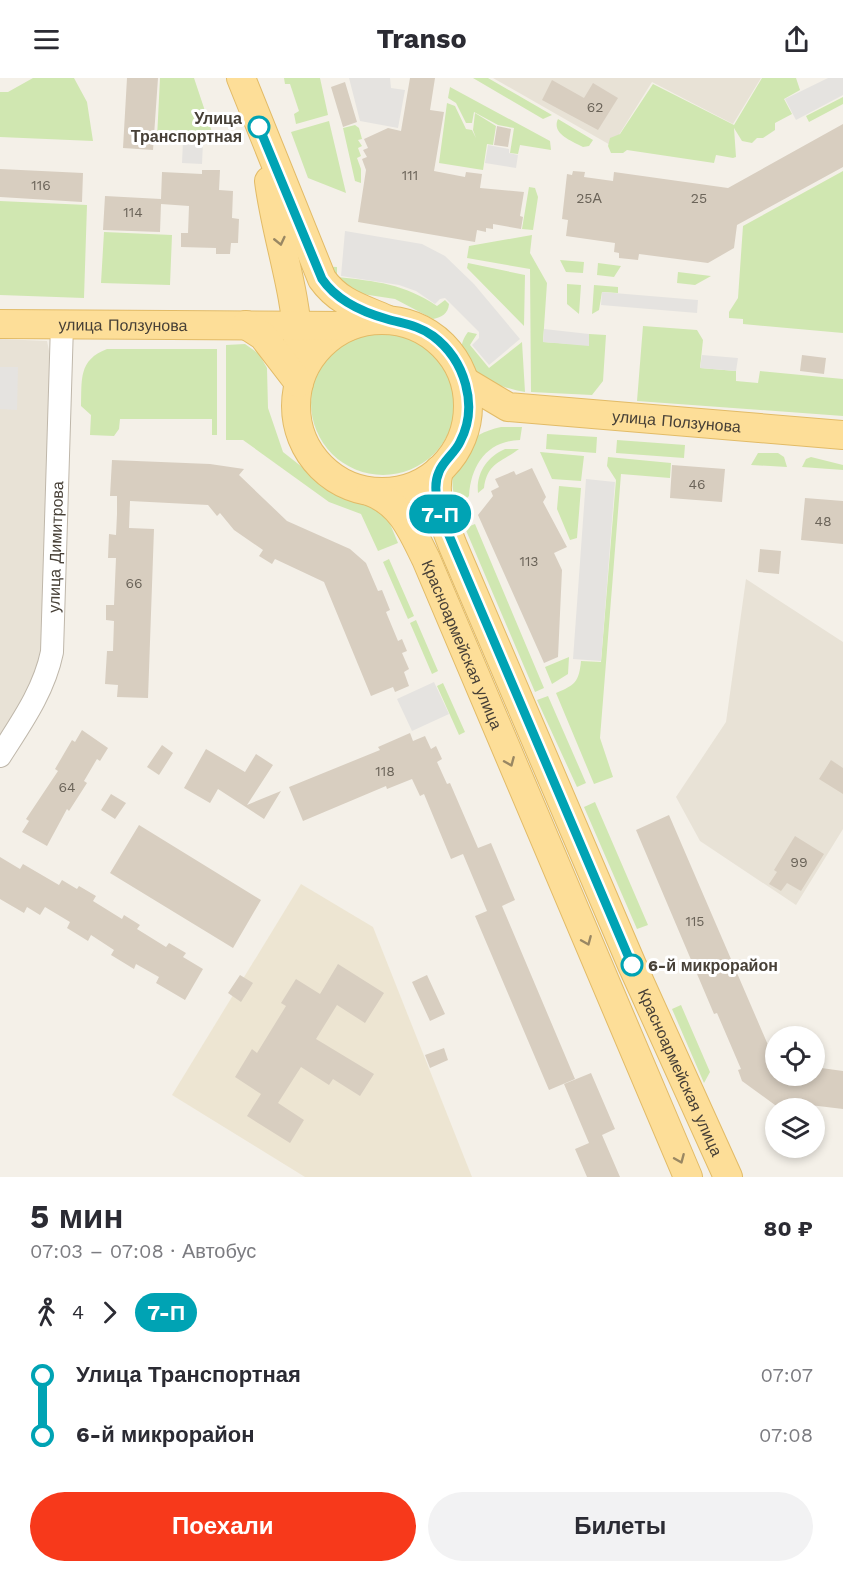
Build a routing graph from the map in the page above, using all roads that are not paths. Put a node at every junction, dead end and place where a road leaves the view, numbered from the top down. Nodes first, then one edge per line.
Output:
1 (241, 78) edge
2 (264, 140) junction
3 (286, 273) junction
4 (386, 319) junction
5 (0, 324) edge
6 (62, 325) junction
7 (246, 325) junction
8 (349, 326) junction
9 (297, 327) junction
10 (466, 382) junction
11 (299, 383) junction
12 (508, 407) junction
13 (843, 435) edge
14 (461, 441) junction
15 (439, 470) junction
16 (370, 492) junction
17 (0, 756) edge
18 (699, 1112) junction
19 (666, 1127) junction
20 (688, 1177) edge
21 (728, 1177) edge

1 - 2 main road
2 -> 3 main road
2 - 4 main road
3 - 7 main road
3 - 9 main road
4 - 8 main road
4 - 10 main road
5 - 6 main road, улица Ползунова
6 - 7 main road, улица Ползунова
6 - 17 street, улица Димитрова
7 - 9 main road, улица Ползунова
7 - 11 main road
8 - 9 main road, улица Ползунова
8 - 11 main road
9 - 11 main road
10 - 12 main road, улица Ползунова
10 - 14 main road
11 - 16 main road
12 - 13 main road, улица Ползунова
12 - 14 main road
14 - 15 main road
15 - 16 main road
15 - 18 main road, Красноармейская улица
16 -> 19 main road, Красноармейская улица
18 - 19 main road
18 - 21 main road, Красноармейская улица
19 -> 20 main road, Красноармейская улица

